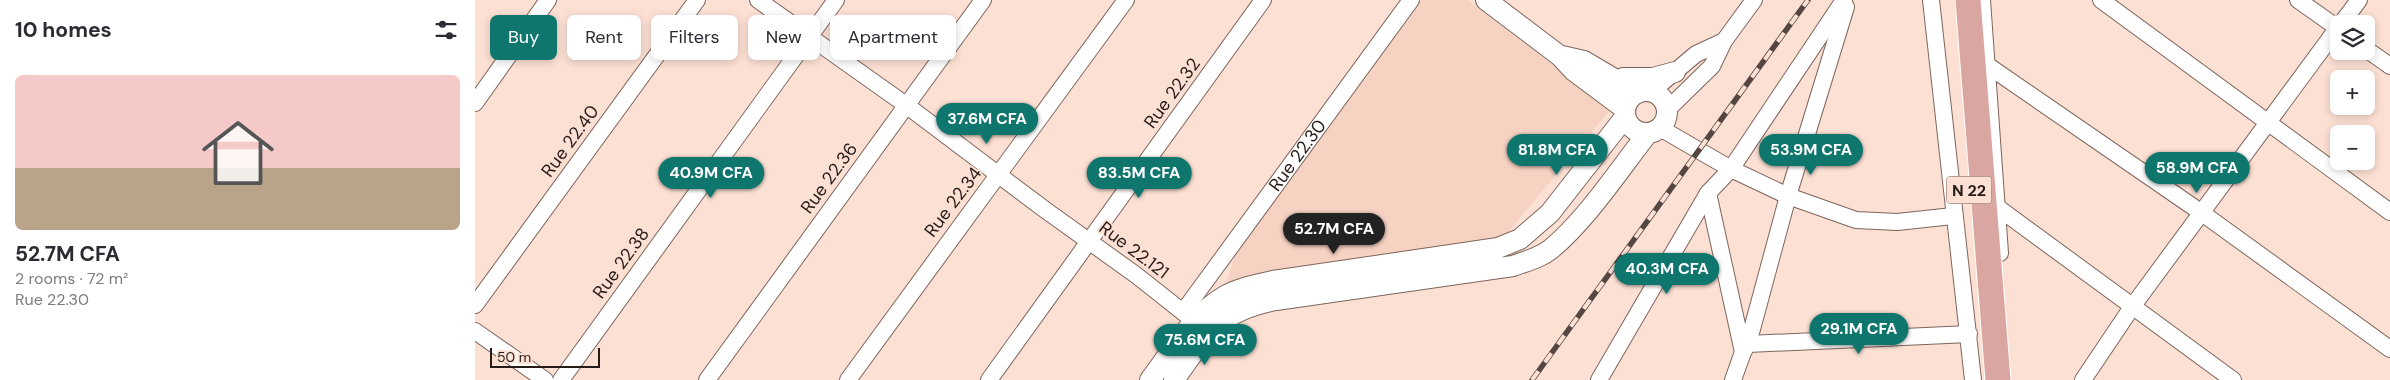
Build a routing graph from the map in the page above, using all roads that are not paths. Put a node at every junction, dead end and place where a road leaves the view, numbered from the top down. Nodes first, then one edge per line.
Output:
1 (548, 0) edge
2 (697, 0) edge
3 (758, 0) edge
4 (836, 0) edge
5 (983, 0) edge
6 (1126, 0) edge
7 (1263, 0) edge
8 (1411, 0) edge
9 (1486, 0) edge
10 (1754, 0) edge
11 (1845, 0) edge
12 (1848, 0) edge
13 (1931, 0) edge
14 (1955, 0) edge
15 (1968, 0) edge
16 (1982, 0) edge
17 (2101, 0) edge
18 (2299, 0) edge
19 (2359, 0) edge
20 (779, 15) edge
21 (2348, 15) edge
22 (2330, 21) edge
23 (820, 23) edge
24 (2330, 39) edge
25 (1724, 41) junction
26 (820, 44) edge
27 (2375, 55) edge
28 (1560, 56) junction
29 (793, 60) edge
30 (1987, 65) junction
31 (2390, 66) edge
32 (1675, 72) junction
33 (1613, 78) junction
34 (1644, 92) junction
35 (475, 103) edge
36 (906, 105) junction
37 (1625, 113) junction
38 (2269, 123) junction
39 (1658, 124) junction
40 (1731, 169) junction
41 (999, 174) junction
42 (1708, 193) junction
43 (1789, 196) junction
44 (1997, 207) junction
45 (2390, 212) edge
46 (2202, 213) junction
47 (1953, 216) junction
48 (1089, 242) junction
49 (475, 305) edge
50 (2132, 307) junction
51 (1195, 322) junction
52 (475, 330) edge
53 (1969, 334) junction
54 (1745, 348) junction
55 (2390, 349) edge
56 (545, 380) edge
57 (561, 380) edge
58 (707, 380) edge
59 (848, 380) edge
60 (989, 380) edge
61 (1150, 380) edge
62 (1174, 380) edge
63 (1599, 380) edge
64 (1733, 380) edge
65 (1973, 380) edge
66 (1983, 380) edge
67 (1997, 380) edge
68 (2006, 380) edge
69 (2083, 380) edge
70 (2233, 380) edge

1 - 35 street
2 - 49 street, Rue 22.40
3 - 20 street, Rue 22.121
4 - 23 street, Rue 22.38
5 - 36 street, Rue 22.36
6 - 41 street, Rue 22.34
7 - 48 street, Rue 22.32
8 - 51 street, Rue 22.30
9 - 28 street
10 - 25 street
11 - 40 street
12 - 43 street
13 - 47 street
14 - 66 main road, N 22
15 - 67 main road, N 22
16 - 30 street
17 - 38 street
18 - 22 street
19 - 21 street
24 - 38 street
25 - 32 street
25 - 39 street
26 - 36 street, Rue 22.121
27 - 31 street
28 - 33 street
28 - 37 street
29 - 57 street, Rue 22.38
30 - 44 street
30 - 46 street
32 - 33 street
32 - 34 street
33 - 34 street
34 - 37 street
34 - 39 street
36 - 41 street, Rue 22.121
36 - 58 street, Rue 22.36
37 - 39 street
37 - 51 street
38 - 45 street
38 - 46 street
39 - 40 street
39 - 51 street
40 - 42 street
40 - 43 street
41 - 48 street, Rue 22.121
41 - 59 street, Rue 22.34
42 - 54 street
42 - 63 street
43 - 47 street
43 - 54 street
44 - 50 street
44 - 68 street
46 - 50 street
46 - 55 street
47 - 53 street
48 - 51 street, Rue 22.121
48 - 60 street, Rue 22.32
50 - 69 street
50 - 70 street
51 - 61 street, Rue 22.30
51 - 62 street, Rue 22.30
52 - 56 street
53 - 54 street
53 - 65 street
54 - 64 street

